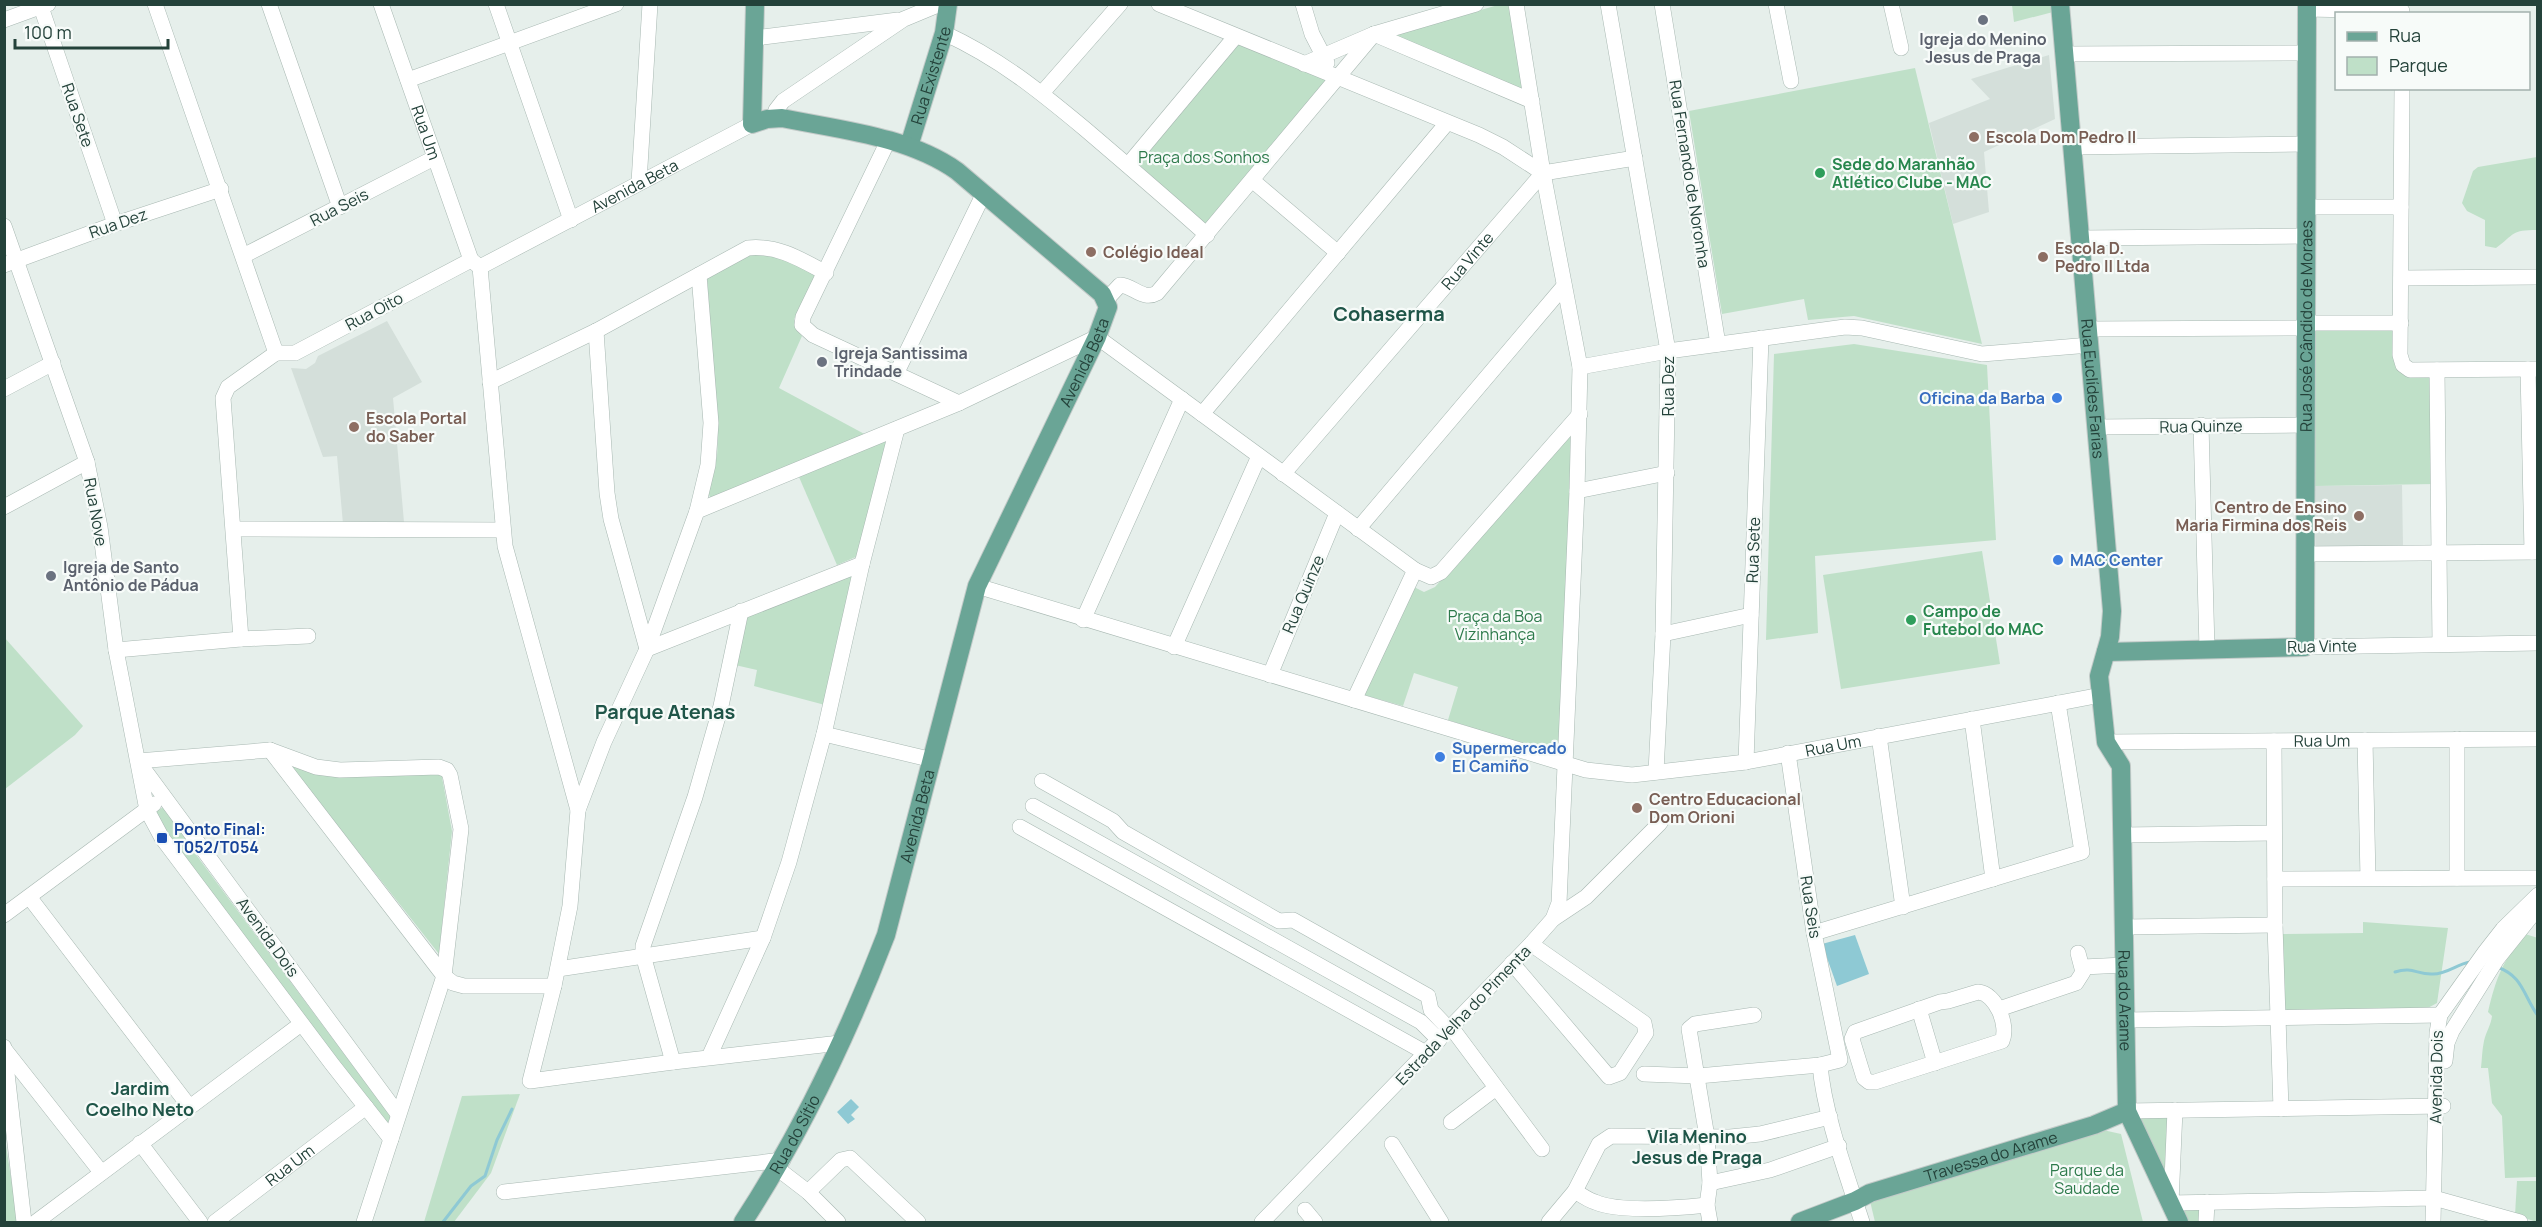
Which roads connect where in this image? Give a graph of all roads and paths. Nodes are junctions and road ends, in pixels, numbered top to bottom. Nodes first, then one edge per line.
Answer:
1 (155, 4) edge
2 (269, 4) edge
3 (381, 4) edge
4 (496, 4) edge
5 (650, 4) edge
6 (755, 4) edge
7 (940, 4) edge
8 (948, 4) edge
9 (1120, 4) edge
10 (1159, 4) edge
11 (1303, 4) edge
12 (1476, 4) edge
13 (1516, 4) edge
14 (1608, 4) edge
15 (1662, 4) edge
16 (1776, 4) edge
17 (1891, 4) edge
18 (2060, 4) edge
19 (612, 5) edge
20 (44, 6) edge
21 (2307, 7) edge
22 (2402, 10) edge
23 (904, 19) junction
24 (4, 20) edge
25 (944, 33) junction
26 (1374, 34) junction
27 (1235, 37) junction
28 (755, 38) junction
29 (509, 42) junction
30 (1901, 48) dead end
31 (2307, 53) junction
32 (2065, 54) junction
33 (1322, 56) junction
34 (1304, 64) junction
35 (1337, 78) junction
36 (408, 80) junction
37 (1791, 81) dead end
38 (2402, 90) edge
39 (1042, 93) junction
40 (1532, 101) junction
41 (774, 118) junction
42 (1447, 123) junction
43 (752, 124) junction
44 (888, 141) junction
45 (2306, 144) junction
46 (909, 146) junction
47 (2073, 147) junction
48 (435, 158) junction
49 (1635, 158) junction
50 (1128, 165) junction
51 (1543, 173) junction
52 (1252, 180) junction
53 (639, 183) junction
54 (221, 189) junction
55 (984, 193) junction
56 (340, 207) junction
57 (2306, 207) junction
58 (2401, 207) junction
59 (571, 219) junction
60 (116, 224) junction
61 (4, 226) edge
62 (1207, 235) junction
63 (2306, 236) junction
64 (2081, 238) junction
65 (1338, 253) junction
66 (243, 256) junction
67 (8, 260) edge
68 (475, 263) junction
69 (826, 273) junction
70 (699, 275) junction
71 (2538, 277) edge
72 (2401, 278) junction
73 (1564, 286) junction
74 (1106, 300) junction
75 (2401, 323) junction
76 (2306, 326) junction
77 (596, 331) junction
78 (1096, 337) junction
79 (2089, 337) junction
80 (1761, 338) junction
81 (1718, 344) junction
82 (1668, 351) junction
83 (276, 353) junction
84 (53, 363) junction
85 (1580, 367) junction
86 (2533, 369) edge
87 (2437, 370) junction
88 (897, 372) junction
89 (490, 382) junction
90 (4, 389) edge
91 (1182, 399) junction
92 (959, 403) junction
93 (1202, 414) junction
94 (1580, 414) junction
95 (2201, 425) junction
96 (2306, 425) junction
97 (2096, 427) junction
98 (897, 429) junction
99 (1259, 456) junction
100 (87, 462) junction
101 (1667, 473) junction
102 (1283, 474) junction
103 (1577, 491) junction
104 (4, 507) edge
105 (697, 511) junction
106 (1337, 513) junction
107 (234, 529) junction
108 (1358, 529) junction
109 (503, 531) junction
110 (2535, 552) edge
111 (2440, 553) junction
112 (2305, 554) junction
113 (862, 564) junction
114 (1415, 570) junction
115 (977, 586) junction
116 (741, 611) junction
117 (1751, 615) junction
118 (1083, 620) junction
119 (1663, 634) junction
120 (308, 636) dead end
121 (241, 639) junction
122 (2538, 643) edge
123 (2440, 644) junction
124 (1174, 647) junction
125 (2305, 647) junction
126 (647, 649) junction
127 (2207, 649) junction
128 (116, 650) junction
129 (2106, 652) junction
130 (1270, 675) junction
131 (2100, 695) junction
132 (1354, 700) junction
133 (2058, 703) junction
134 (1972, 719) junction
135 (824, 734) junction
136 (1879, 736) junction
137 (2457, 739) junction
138 (2538, 739) edge
139 (2365, 740) junction
140 (2274, 741) junction
141 (2113, 742) junction
142 (270, 750) junction
143 (1788, 753) junction
144 (933, 760) junction
145 (138, 761) junction
146 (1746, 762) junction
147 (1566, 764) junction
148 (2121, 766) joint
149 (1656, 772) junction
150 (1042, 781) dead end
151 (164, 796) junction
152 (1033, 806) dead end
153 (147, 810) junction
154 (578, 810) junction
155 (1660, 823) dead end
156 (1020, 827) dead end
157 (2274, 833) junction
158 (2122, 835) junction
159 (2368, 878) junction
160 (2457, 878) junction
161 (2538, 878) edge
162 (1993, 879) junction
163 (2275, 879) junction
164 (2538, 895) edge
165 (30, 898) junction
166 (1903, 907) junction
167 (2538, 908) edge
168 (4, 915) edge
169 (1553, 918) junction
170 (2275, 925) junction
171 (2123, 927) junction
172 (1814, 933) junction
173 (763, 938) junction
174 (1531, 944) junction
175 (643, 955) junction
176 (2491, 956) junction
177 (1512, 963) junction
178 (2124, 965) junction
179 (558, 969) junction
180 (2480, 972) junction
181 (444, 976) junction
182 (554, 986) junction
183 (1919, 1009) junction
184 (1999, 1009) junction
185 (1754, 1015) dead end
186 (2440, 1015) junction
187 (2279, 1017) junction
188 (2125, 1020) junction
189 (301, 1024) junction
190 (1446, 1032) junction
191 (840, 1043) junction
192 (5, 1048) edge
193 (1426, 1053) junction
194 (709, 1057) junction
195 (673, 1062) junction
196 (1935, 1063) junction
197 (1820, 1065) junction
198 (1644, 1074) dead end
199 (1698, 1076) junction
200 (1496, 1088) junction
201 (189, 1106) junction
202 (2439, 1106) junction
203 (366, 1107) junction
204 (2281, 1109) junction
205 (2175, 1110) junction
206 (2127, 1111) junction
207 (398, 1114) junction
208 (1830, 1117) junction
209 (1452, 1122) dead end
210 (1707, 1137) junction
211 (391, 1139) junction
212 (140, 1143) junction
213 (1392, 1144) dead end
214 (1839, 1146) junction
215 (1542, 1149) dead end
216 (780, 1165) junction
217 (101, 1172) junction
218 (1710, 1183) junction
219 (1575, 1191) junction
220 (504, 1192) dead end
221 (808, 1192) junction
222 (2437, 1199) junction
223 (1855, 1201) junction
224 (2207, 1202) junction
225 (2171, 1203) junction
226 (1707, 1205) junction
227 (24, 1222) edge
228 (36, 1222) edge
229 (200, 1222) edge
230 (215, 1222) edge
231 (364, 1222) edge
232 (743, 1222) edge
233 (838, 1222) edge
234 (918, 1222) edge
235 (1262, 1222) edge
236 (1441, 1222) edge
237 (1549, 1222) edge
238 (1710, 1222) edge
239 (1800, 1222) edge
240 (1862, 1222) edge
241 (2179, 1222) edge
242 (2206, 1222) edge
243 (2433, 1222) edge
244 (2440, 1222) edge
245 (2520, 1222) edge

1 - 54 street
2 - 56 street
3 - 36 street, Rua Um
4 - 29 street
5 - 53 street
6 - 28 main road
7 - 23 street
8 - 25 main road, Rua Existente
9 - 39 street
10 - 27 street
11 - 33 street
12 - 26 street
13 - 40 street, Estrada Velha do Pimenta
14 - 49 street, Rua Dez
15 - 81 street, Rua Fernando de Noronha
16 - 37 street
17 - 30 street
18 - 32 main road, Rua Euclídes Farias
19 - 29 street
20 - 24 street
20 - 60 street, Rua Sete
21 - 22 street
21 - 31 main road, Rua José Cândido de Moraes
23 - 28 street
23 - 41 street
25 - 39 street
25 - 46 main road, Rua Existente
26 - 33 street
26 - 35 street
26 - 40 street
27 - 34 street
27 - 50 street
28 - 43 main road
29 - 36 street
29 - 59 street
31 - 32 street
31 - 45 main road, Rua José Cândido de Moraes
32 - 47 main road, Rua Euclídes Farias
33 - 34 street
33 - 35 street
34 - 35 street
35 - 42 street
35 - 52 street
36 - 48 street, Rua Um
38 - 58 street
39 - 50 street
40 - 51 street, Estrada Velha do Pimenta
41 - 43 main road, Avenida Beta
41 - 44 main road, Avenida Beta
42 - 51 street
42 - 65 street
43 - 53 street, Avenida Beta
44 - 46 main road, Avenida Beta
44 - 69 street
45 - 47 street
45 - 57 main road, Rua José Cândido de Moraes
46 - 55 main road, Avenida Beta
47 - 64 main road, Rua Euclídes Farias
48 - 56 street, Rua Seis
48 - 68 street, Rua Um
49 - 51 street
49 - 82 street, Rua Dez
50 - 62 street
51 - 73 street, Estrada Velha do Pimenta
51 - 102 street, Rua Vinte
52 - 62 street
52 - 65 street
53 - 59 street, Avenida Beta
54 - 60 street, Rua Dez
54 - 66 street
55 - 74 main road, Avenida Beta
55 - 88 street
56 - 66 street, Rua Seis
57 - 58 street
57 - 63 main road, Rua José Cândido de Moraes
58 - 72 street
59 - 68 street, Avenida Beta
60 - 67 street, Rua Dez
61 - 67 street, Rua Nove
62 - 74 street
63 - 64 street
63 - 76 main road, Rua José Cândido de Moraes
64 - 79 main road, Rua Euclídes Farias
65 - 93 street
66 - 83 street
67 - 84 street, Rua Nove
68 - 83 street, Rua Oito
68 - 89 street, Rua Um
69 - 70 street
69 - 88 street
70 - 77 street
70 - 105 street
71 - 72 street
72 - 75 street
73 - 85 street, Estrada Velha do Pimenta
73 - 108 street
74 - 78 main road, Avenida Beta
75 - 76 street
75 - 87 street
76 - 79 street
76 - 96 main road, Rua José Cândido de Moraes
77 - 89 street
77 - 126 street
78 - 91 street
78 - 92 street
78 - 115 main road, Avenida Beta
79 - 80 street
79 - 97 main road, Rua Euclídes Farias
80 - 81 street
80 - 117 street, Rua Sete
81 - 82 street
82 - 85 street
82 - 101 street, Rua Dez
83 - 107 street
84 - 90 street
84 - 100 street, Rua Nove
85 - 94 street, Estrada Velha do Pimenta
86 - 87 street
86 - 110 street
87 - 111 street
88 - 92 street
89 - 109 street, Rua Um
91 - 93 street
91 - 118 street
92 - 98 street
93 - 99 street
94 - 103 street, Estrada Velha do Pimenta
94 - 114 street
95 - 96 street, Rua Quinze
95 - 97 street, Rua Quinze
95 - 127 street
96 - 112 main road, Rua José Cândido de Moraes
97 - 129 main road, Rua Euclídes Farias
98 - 105 street
98 - 113 street
99 - 102 street
99 - 124 street
100 - 104 street
100 - 128 street, Rua Nove
101 - 103 street
101 - 119 street, Rua Dez
102 - 106 street
103 - 147 street, Estrada Velha do Pimenta
105 - 126 street
106 - 108 street
106 - 130 street, Rua Quinze
107 - 109 street
107 - 121 street
108 - 114 street
109 - 154 street, Rua Um
110 - 111 street
111 - 112 street
111 - 123 street
112 - 125 main road, Rua José Cândido de Moraes
113 - 116 street
113 - 135 street
114 - 132 street
115 - 118 street, Rua Um
115 - 144 main road, Avenida Beta
116 - 126 street
116 - 175 street
117 - 119 street
117 - 146 street, Rua Sete
118 - 124 street, Rua Um
119 - 149 street, Rua Dez
120 - 121 street
121 - 128 street
122 - 123 street, Rua Vinte
123 - 125 street, Rua Vinte
124 - 130 street, Rua Um
125 - 127 main road, Rua Vinte
126 - 154 street
127 - 129 main road, Rua Vinte
128 - 145 street, Rua Nove
129 - 131 main road, Rua Euclídes Farias
130 - 132 street, Rua Um
131 - 133 street, Rua Um
131 - 141 main road, Rua Euclídes Farias
132 - 147 street, Rua Um
133 - 134 street, Rua Um
133 - 162 street
134 - 136 street, Rua Um
134 - 162 street
135 - 144 street
135 - 173 street
136 - 143 street, Rua Um
136 - 166 street
137 - 138 street, Rua Um
137 - 139 street, Rua Um
137 - 160 street
139 - 140 street, Rua Um
139 - 159 street
140 - 141 street, Rua Um
140 - 157 street
141 - 148 main road, Rua Euclídes Farias
142 - 145 street
142 - 181 street
142 - 181 street
143 - 146 street, Rua Um
143 - 172 street, Rua Seis
144 - 191 main road, Avenida Beta
145 - 151 street, Avenida Dois
145 - 153 street, Rua Nove
146 - 149 street, Rua Um
147 - 149 street, Rua Um
147 - 169 street, Estrada Velha do Pimenta
148 - 158 main road, Rua do Arame
150 - 190 street
151 - 153 street
151 - 207 street, Avenida Dois
152 - 190 street
153 - 165 street
153 - 189 street, Avenida Dois
154 - 179 street
155 - 169 street
156 - 193 street
157 - 158 street
157 - 163 street
158 - 171 main road, Rua do Arame
159 - 160 street
159 - 163 street
160 - 161 street
162 - 166 street
163 - 170 street
164 - 176 street, Avenida Dois
165 - 168 street
165 - 201 street
166 - 172 street
167 - 176 street, Avenida Dois
169 - 174 street, Estrada Velha do Pimenta
170 - 171 street
170 - 187 street
171 - 178 main road, Rua do Arame
172 - 197 street, Rua Seis
173 - 175 street
173 - 194 street
174 - 177 street, Estrada Velha do Pimenta
174 - 177 street
175 - 179 street
175 - 195 street
176 - 180 street, Avenida Dois
177 - 190 street, Estrada Velha do Pimenta
178 - 184 street
178 - 188 main road, Rua do Arame
179 - 182 street
180 - 186 street, Avenida Dois
180 - 202 street, Avenida Dois
181 - 182 street
181 - 207 street
182 - 195 street
183 - 184 street
183 - 196 street
183 - 196 street
184 - 196 street
185 - 199 street
186 - 187 street
186 - 202 street, Avenida Dois
187 - 188 street
187 - 204 street
188 - 206 main road, Rua do Arame
189 - 201 street
189 - 203 street, Avenida Dois
190 - 193 street, Estrada Velha do Pimenta
190 - 200 street
191 - 194 street
191 - 216 main road, Rua do Sítio
192 - 217 street
192 - 227 street
193 - 235 street, Estrada Velha do Pimenta
194 - 195 street
197 - 199 street
197 - 208 street
198 - 199 street
199 - 210 street
200 - 209 street
200 - 215 street
201 - 212 street
202 - 204 street
202 - 222 street, Avenida Dois
203 - 211 street, Avenida Dois
203 - 230 street, Rua Um
204 - 205 street
205 - 206 street
205 - 225 street
206 - 223 main road, Travessa do Arame
206 - 225 main road, Rua do Arame
207 - 211 street
208 - 210 street
208 - 214 street
210 - 218 street
210 - 219 street
211 - 231 street
212 - 217 street
212 - 229 street
213 - 236 street
214 - 218 street
214 - 223 street
216 - 220 street
216 - 221 street
216 - 232 main road, Rua do Sítio
217 - 228 street
218 - 226 street
219 - 226 street
219 - 237 street
221 - 233 street
221 - 234 street
222 - 224 street
222 - 243 street, Avenida Dois
222 - 244 street, Avenida Dois
222 - 245 street
223 - 239 main road
223 - 240 street
224 - 225 street
224 - 242 street
225 - 241 main road, Rua do Arame
226 - 238 street

